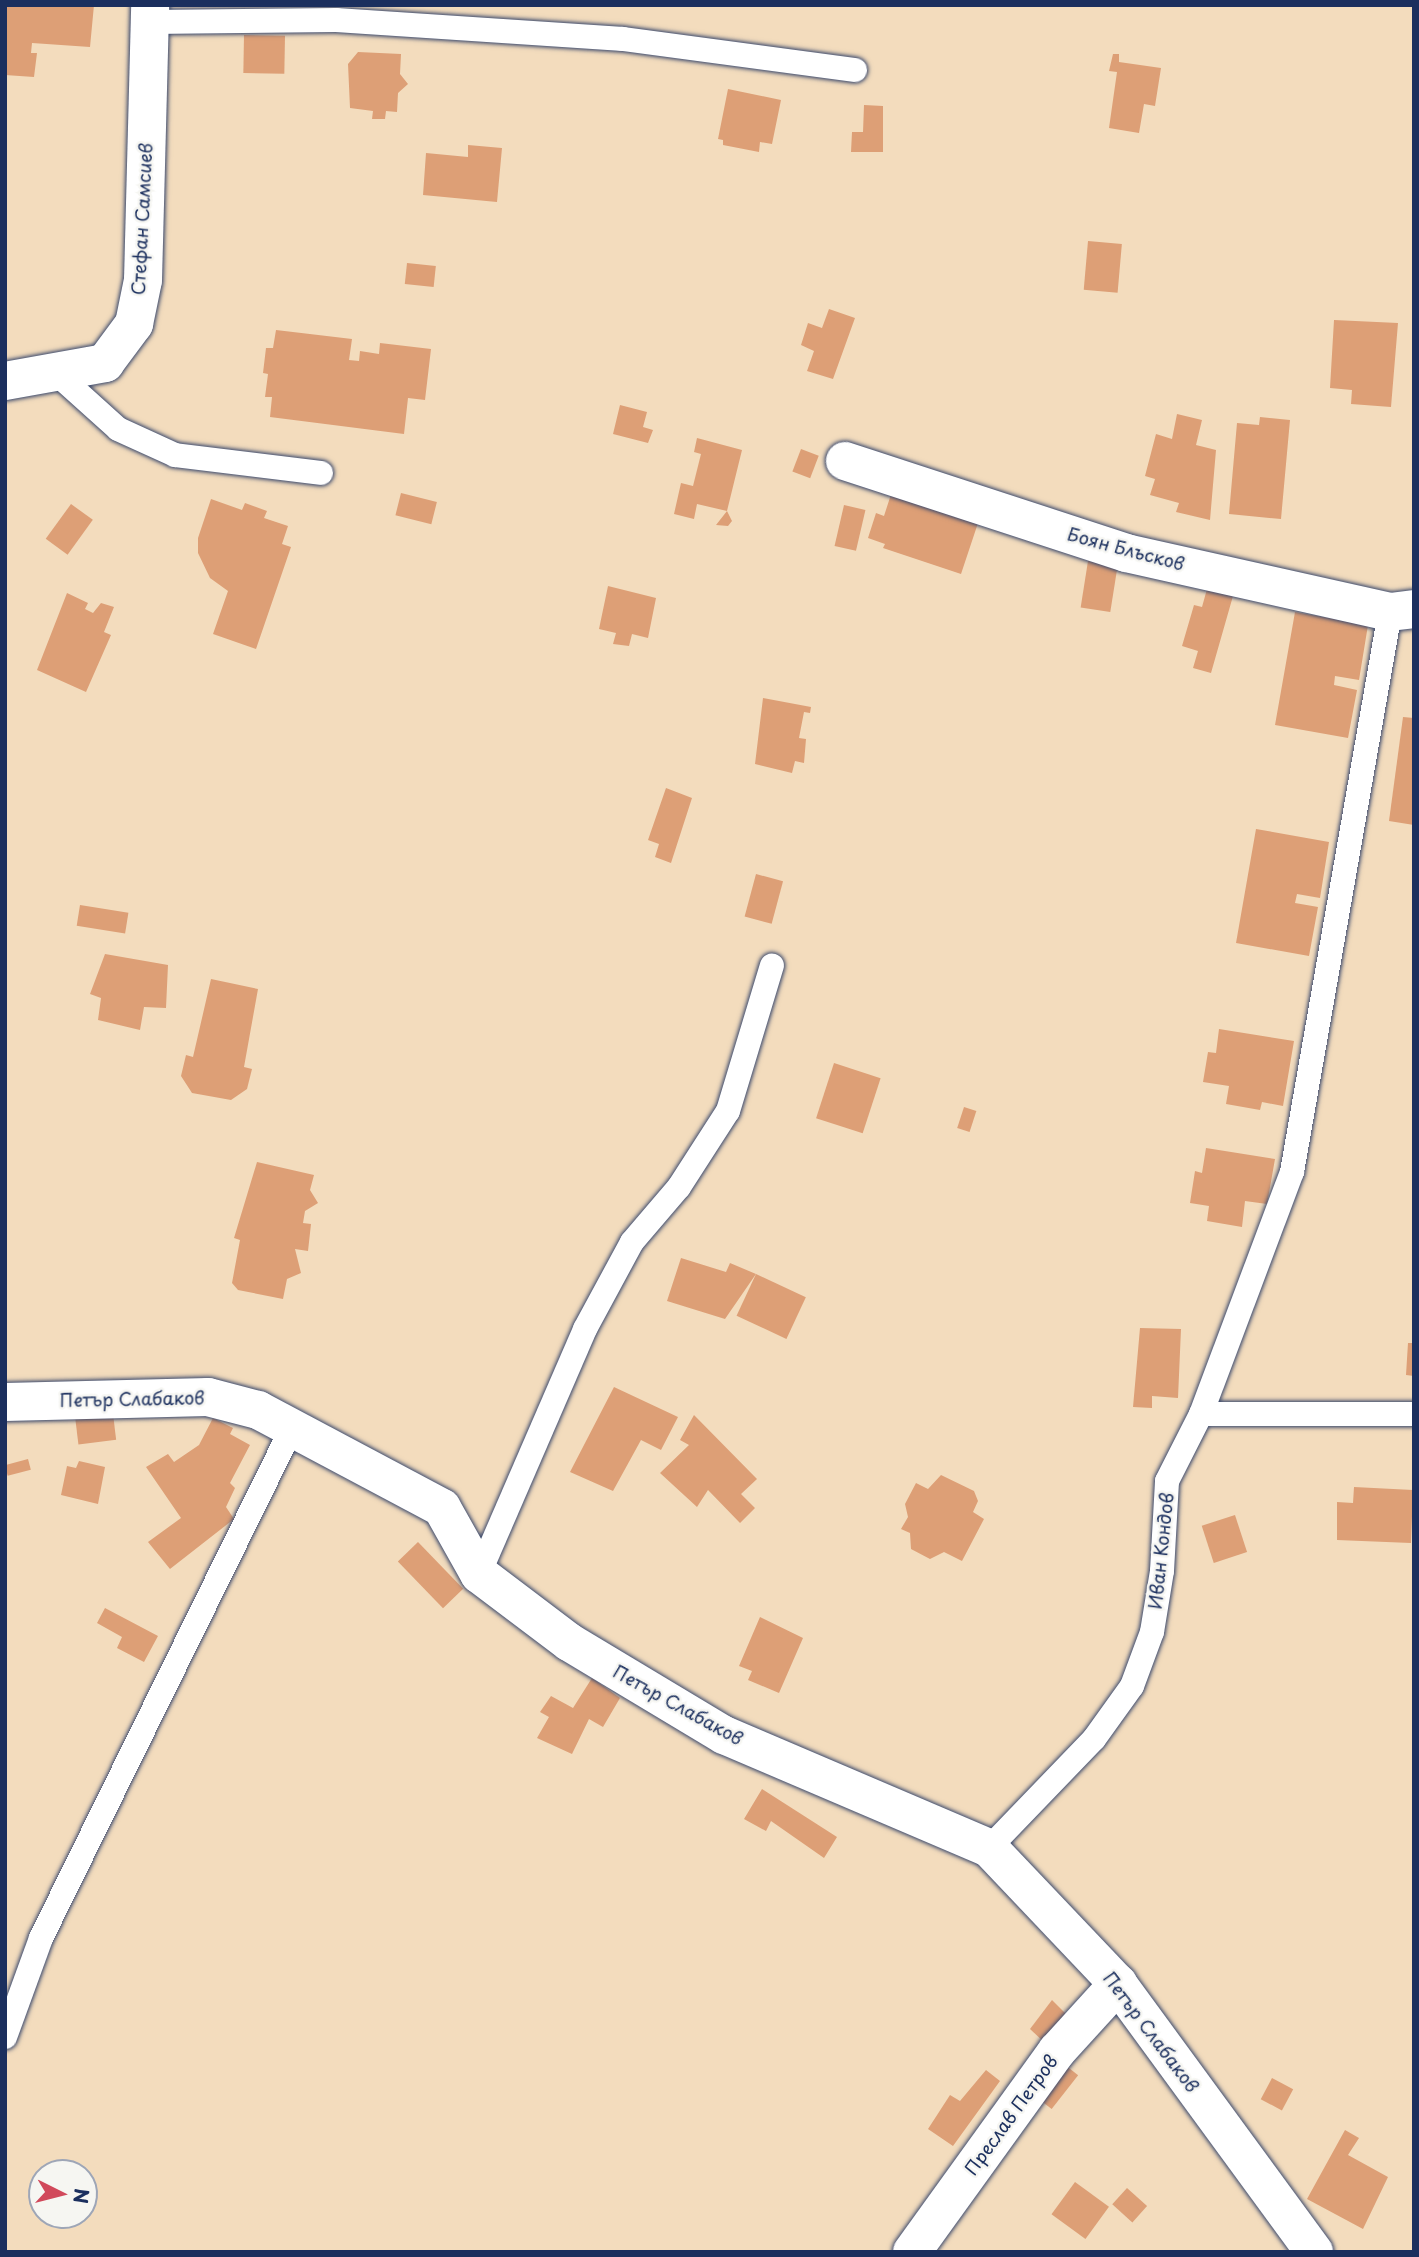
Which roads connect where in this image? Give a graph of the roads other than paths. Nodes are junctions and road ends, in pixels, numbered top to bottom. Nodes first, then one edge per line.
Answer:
1 (150, 14) edge
2 (855, 70) dead end
3 (57, 374) junction
4 (5, 381) edge
5 (845, 461) dead end
6 (321, 472) dead end
7 (1402, 610) edge
8 (772, 965) dead end
9 (5, 1402) edge
10 (1201, 1414) junction
11 (1414, 1414) edge
12 (292, 1428) junction
13 (479, 1574) junction
14 (989, 1848) junction
15 (1118, 1984) junction
16 (5, 2037) edge
17 (912, 2252) edge
18 (1314, 2252) edge

1 - 2 lane
1 - 3 street, Стефан Самсиев
3 - 4 street, Стефан Самсиев
3 - 6 lane
5 - 7 street, Боян Блъсков
7 - 10 lane, Иван Кондов
8 - 13 lane
9 - 12 street, Петър Слабаков
10 - 11 lane
10 - 14 lane, Иван Кондов
12 - 13 street, Петър Слабаков
12 - 16 lane
13 - 14 street, Петър Слабаков
14 - 15 street, Петър Слабаков
15 - 17 street, Преслав Петров
15 - 18 street, Петър Слабаков

